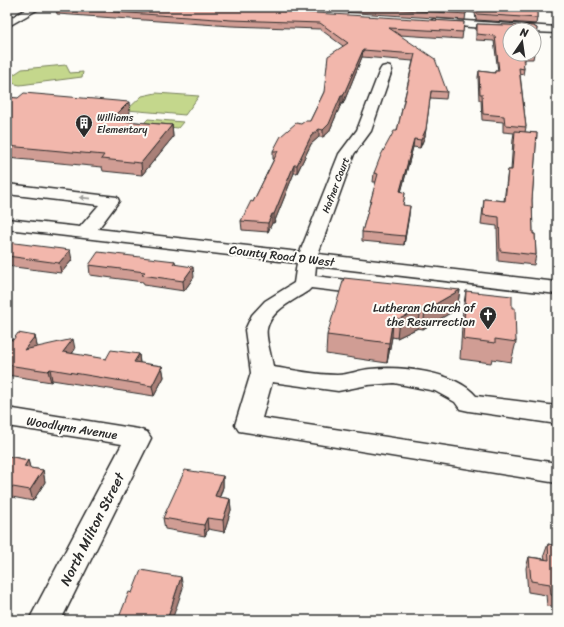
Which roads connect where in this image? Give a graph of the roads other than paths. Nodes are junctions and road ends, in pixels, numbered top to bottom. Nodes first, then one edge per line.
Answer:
1 (37, 7) edge
2 (423, 21) edge
3 (7, 24) edge
4 (557, 30) edge
5 (386, 70) dead end
6 (7, 175) edge
7 (7, 189) edge
8 (111, 201) junction
9 (7, 224) edge
10 (85, 233) junction
11 (306, 270) junction
12 (557, 288) edge
13 (263, 373) junction
14 (557, 415) edge
15 (7, 417) edge
16 (138, 438) joint
17 (557, 473) edge
18 (45, 620) edge

1 - 3 street
2 - 4 street
5 - 11 street, Hafner Court
6 - 8 street
8 -> 7 street
8 - 10 street
9 - 10 street, County Road D West
10 - 11 street, County Road D West
11 - 12 street, County Road D West
11 - 13 street
13 - 14 street
13 - 17 street
15 - 16 street, Woodlynn Avenue
16 - 18 street, North Milton Street

